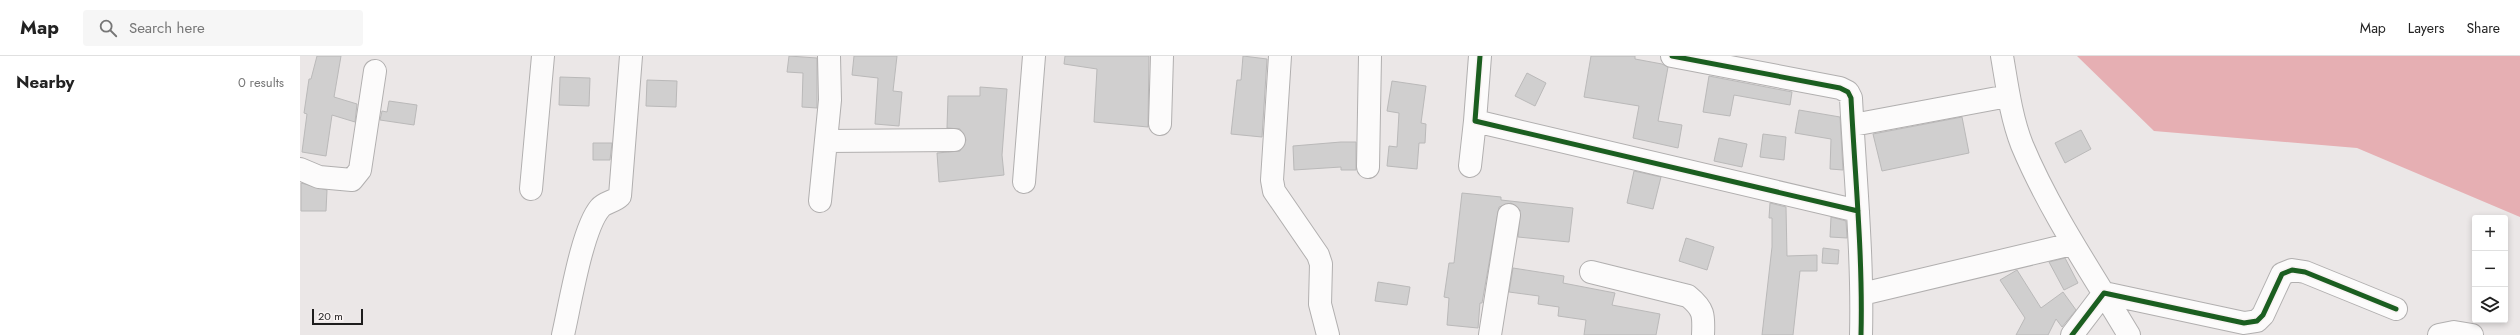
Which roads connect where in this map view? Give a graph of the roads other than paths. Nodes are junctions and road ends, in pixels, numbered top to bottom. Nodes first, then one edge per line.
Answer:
1 (543, 56) edge
2 (630, 56) edge
3 (829, 56) edge
4 (1034, 56) edge
5 (1162, 56) edge
6 (1280, 56) edge
7 (1370, 56) edge
8 (1480, 56) edge
9 (2002, 56) edge
10 (1684, 57) edge
11 (375, 71) dead end
12 (2008, 96) junction
13 (1475, 121) junction
14 (1160, 124) dead end
15 (1853, 126) junction
16 (954, 140) dead end
17 (827, 142) junction
18 (1470, 166) dead end
19 (1368, 167) dead end
20 (300, 169) edge
21 (1024, 182) dead end
22 (531, 189) dead end
23 (820, 201) dead end
24 (1858, 211) junction
25 (1509, 215) dead end
26 (2072, 244) junction
27 (1591, 272) dead end
28 (2104, 293) junction
29 (1862, 294) junction
30 (2396, 309) dead end
31 (564, 335) edge
32 (1328, 335) edge
33 (1490, 335) edge
34 (1703, 335) edge
35 (1861, 335) edge
36 (2072, 335) edge
37 (2129, 335) edge
38 (2439, 335) edge
39 (2472, 335) edge

1 - 22 street
2 - 31 street
3 - 17 street
4 - 21 street
5 - 14 street
6 - 32 street
7 - 19 street
8 - 13 street
9 - 12 street
10 - 15 street
11 - 20 street
12 - 15 street
12 - 26 street
13 - 18 street
13 - 24 street
15 - 24 street
16 - 17 street
17 - 23 street
24 - 29 street
25 - 33 street
26 - 28 street
26 - 29 street
27 - 34 street
28 - 30 street
28 - 36 street
28 - 37 street
29 - 35 street
38 - 39 street

